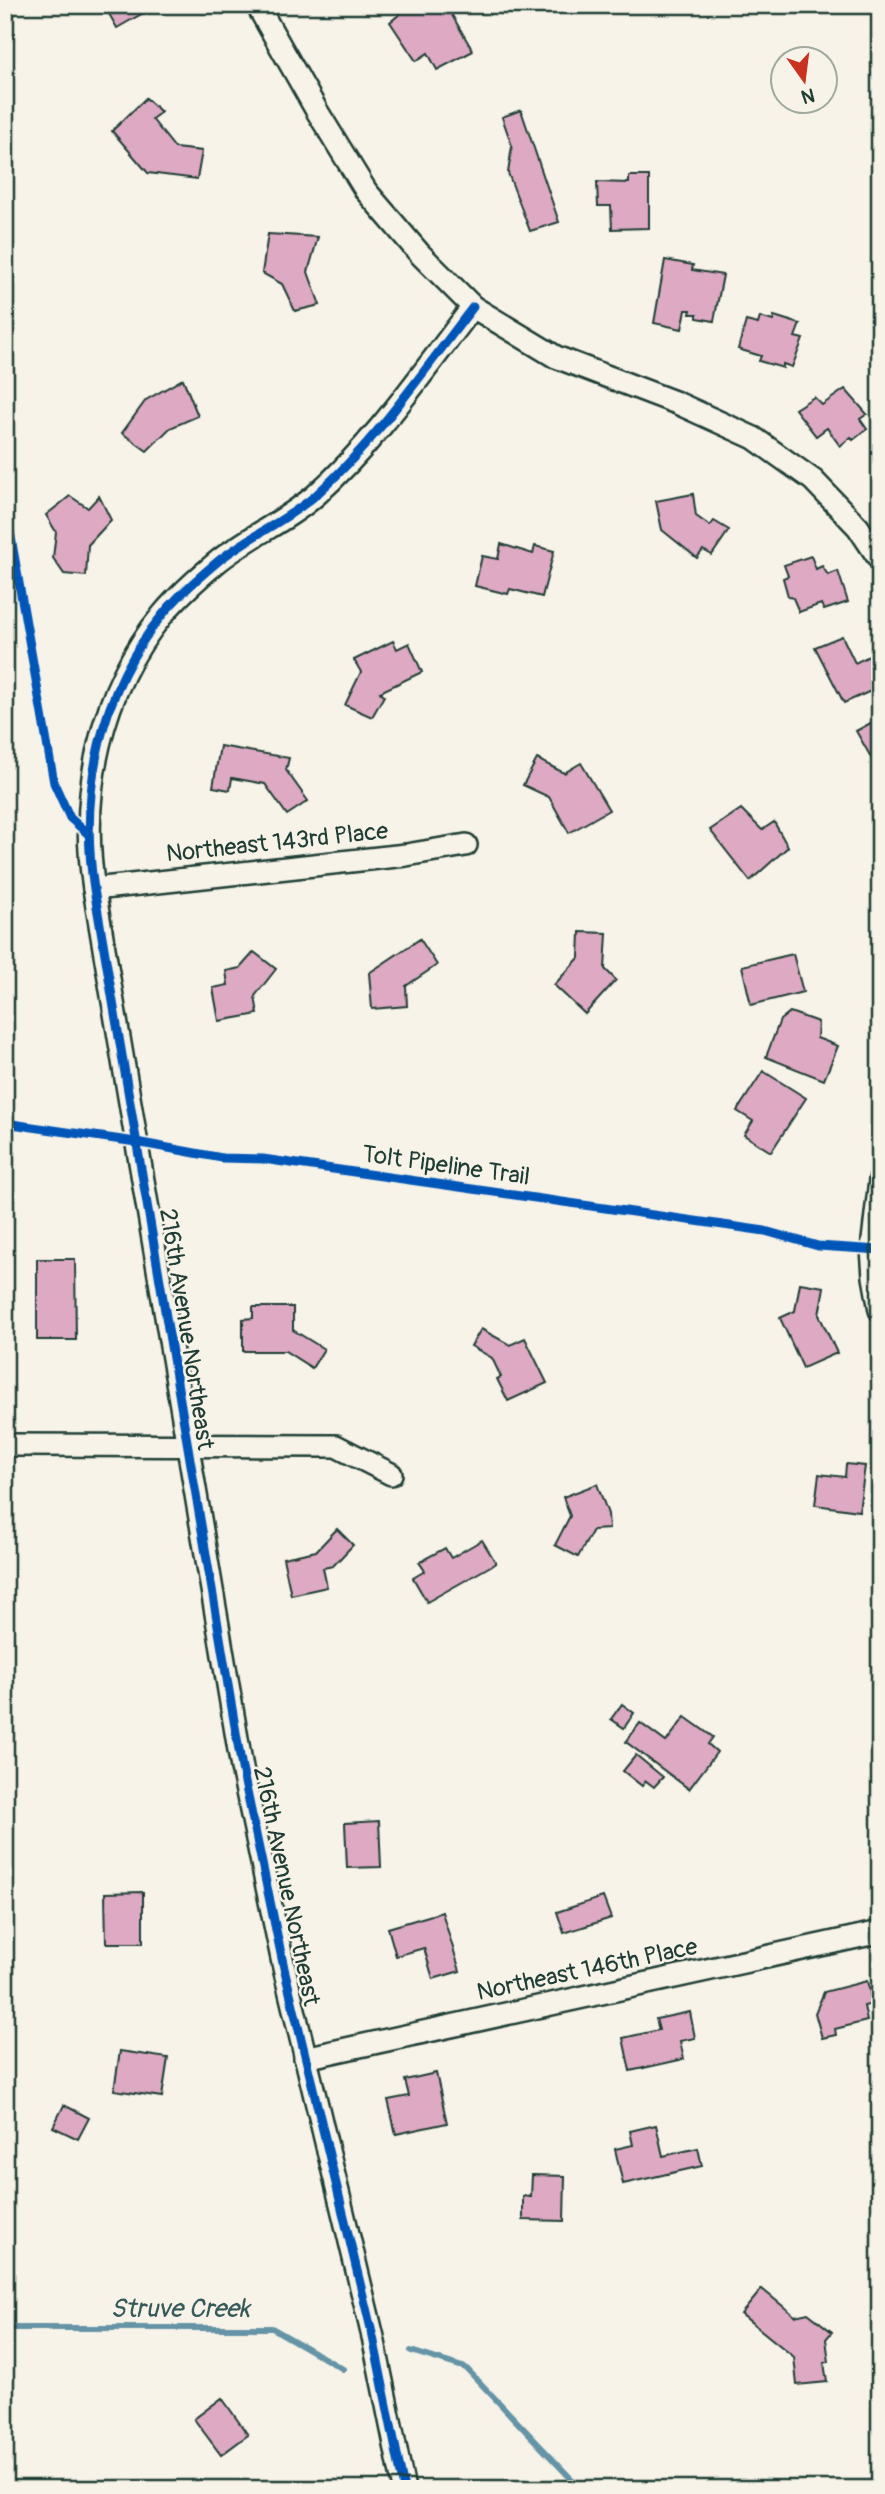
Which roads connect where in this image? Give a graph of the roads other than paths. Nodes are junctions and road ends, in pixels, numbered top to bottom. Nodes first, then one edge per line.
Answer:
1 (257, 5) edge
2 (473, 307) junction
3 (880, 560) edge
4 (466, 845) dead end
5 (94, 889) junction
6 (880, 1180) edge
7 (880, 1310) edge
8 (5, 1445) edge
9 (186, 1445) junction
10 (391, 1474) dead end
11 (880, 1932) edge
12 (305, 2058) junction
13 (404, 2489) edge

1 - 2 street
2 - 3 street
2 - 5 street, 216th Avenue Northeast
4 - 5 street, Northeast 143rd Place
5 - 9 street, 216th Avenue Northeast
6 - 7 street
8 - 9 street
9 - 10 street
9 - 12 street, 216th Avenue Northeast
11 - 12 street, Northeast 146th Place
12 - 13 street, 216th Avenue Northeast

